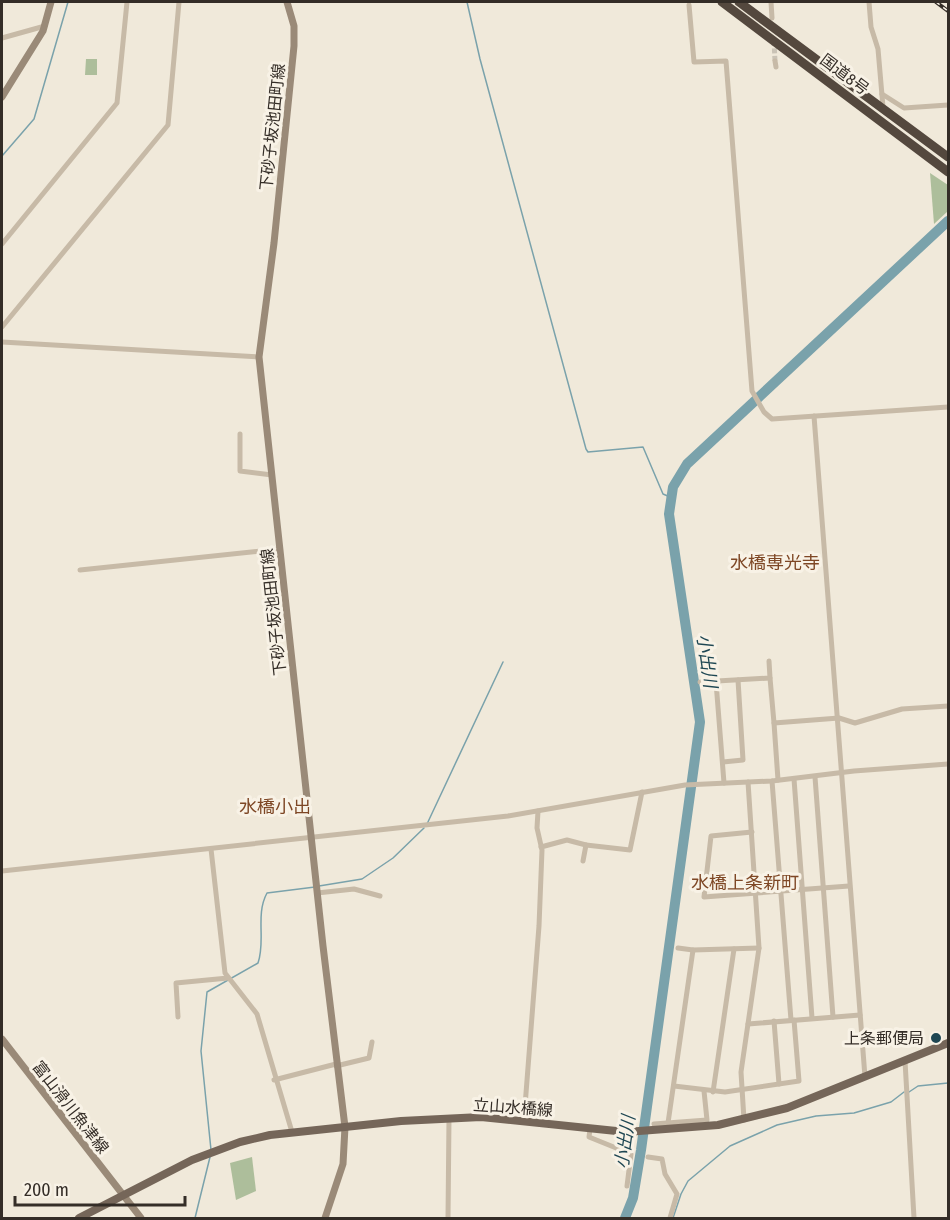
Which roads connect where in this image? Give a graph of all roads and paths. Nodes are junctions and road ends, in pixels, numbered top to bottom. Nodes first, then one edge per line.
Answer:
1 (51, 2) edge
2 (127, 2) edge
3 (179, 2) edge
4 (287, 2) edge
5 (722, 2) edge
6 (740, 2) edge
7 (771, 2) edge
8 (869, 2) edge
9 (689, 5) dead end
10 (772, 18) dead end
11 (45, 26) junction
12 (2, 38) edge
13 (882, 94) junction
14 (2, 97) edge
15 (948, 105) edge
16 (883, 109) junction
17 (948, 157) edge
18 (948, 172) edge
19 (2, 244) edge
20 (2, 327) edge
21 (2, 342) edge
22 (259, 357) junction
23 (948, 407) edge
24 (814, 416) junction
25 (240, 434) dead end
26 (272, 475) junction
27 (280, 549) junction
28 (80, 570) dead end
29 (769, 661) dead end
30 (770, 678) junction
31 (738, 680) junction
32 (700, 682) dead end
33 (717, 682) junction
34 (948, 706) edge
35 (839, 718) junction
36 (774, 723) junction
37 (723, 762) junction
38 (948, 764) edge
39 (841, 773) junction
40 (815, 777) junction
41 (794, 779) junction
42 (775, 780) junction
43 (748, 782) junction
44 (724, 783) junction
45 (642, 792) junction
46 (538, 812) junction
47 (752, 832) junction
48 (312, 837) junction
49 (586, 845) junction
50 (541, 847) junction
51 (211, 849) junction
52 (583, 861) dead end
53 (2, 871) edge
54 (849, 886) junction
55 (823, 889) junction
56 (802, 891) junction
57 (317, 892) junction
58 (781, 892) junction
59 (756, 894) junction
60 (380, 896) dead end
61 (678, 948) dead end
62 (759, 948) junction
63 (734, 949) junction
64 (693, 950) junction
65 (228, 978) junction
66 (860, 1015) junction
67 (178, 1017) dead end
68 (833, 1017) junction
69 (812, 1018) junction
70 (793, 1020) junction
71 (774, 1021) junction
72 (748, 1024) junction
73 (2, 1039) edge
74 (372, 1042) dead end
75 (948, 1043) edge
76 (905, 1061) junction
77 (336, 1065) junction
78 (865, 1077) junction
79 (274, 1080) junction
80 (779, 1084) junction
81 (674, 1086) junction
82 (742, 1090) junction
83 (704, 1091) junction
84 (713, 1092) junction
85 (449, 1118) junction
86 (524, 1119) junction
87 (744, 1120) junction
88 (668, 1123) junction
89 (345, 1127) junction
90 (590, 1128) junction
91 (652, 1128) junction
92 (292, 1132) junction
93 (648, 1157) dead end
94 (627, 1186) dead end
95 (123, 1196) junction
96 (79, 1218) edge
97 (141, 1218) edge
98 (325, 1218) edge
99 (448, 1218) edge
100 (670, 1218) edge
101 (914, 1218) edge

1 - 11 main road
2 - 19 street
3 - 20 street
4 - 22 main road, 下砂子坂池田町線
5 - 18 highway, 国道8号
6 - 16 highway, 国道8号
7 - 10 street
8 - 13 street
9 - 24 street
11 - 12 street
11 - 14 main road
13 - 15 street
13 - 16 street
16 - 17 highway, 国道8号
21 - 22 street
22 - 26 main road, 下砂子坂池田町線
23 - 24 street
24 - 35 street
25 - 26 street
26 - 27 main road, 下砂子坂池田町線
27 - 28 street
27 - 48 main road, 下砂子坂池田町線
29 - 30 street
30 - 31 street
30 - 36 street
31 - 33 street
31 - 37 street
32 - 33 street
33 - 37 street
34 - 35 street
35 - 36 street
35 - 39 street
36 - 42 street
37 - 44 street
38 - 39 street
39 - 40 street
39 - 54 street
40 - 41 street
40 - 55 street
41 - 42 street
41 - 56 street
42 - 43 street
42 - 58 street
43 - 44 street
43 - 47 street
44 - 45 street
45 - 46 street
45 - 49 street
46 - 48 street
46 - 50 street
47 - 59 street
47 - 59 street
48 - 51 street
48 - 57 main road, 下砂子坂池田町線
49 - 50 street
49 - 52 street
50 - 86 street
51 - 53 street
51 - 65 street
54 - 55 street
54 - 66 street
55 - 56 street
55 - 68 street
56 - 58 street
56 - 69 street
57 - 60 street
57 - 77 main road, 下砂子坂池田町線
58 - 59 street
58 - 70 street
59 - 62 street
61 - 64 street
62 - 63 street
62 - 72 street
63 - 64 street
63 - 84 street
64 - 81 street
65 - 67 street
65 - 79 street
66 - 68 street
66 - 78 street
68 - 69 street
69 - 70 street
70 - 71 street
70 - 80 street
71 - 72 street
71 - 80 street
72 - 82 street
73 - 95 main road, 富山滑川魚津線
74 - 77 street
75 - 76 main road, 立山水橋線
76 - 78 main road, 立山水橋線
76 - 101 street
77 - 79 street
77 - 89 main road, 下砂子坂池田町線
78 - 87 main road, 立山水橋線
79 - 92 street
80 - 82 street
81 - 83 street
81 - 88 street
82 - 84 street
82 - 87 street
83 - 84 street
83 - 88 street
85 - 86 main road, 立山水橋線
85 - 89 main road, 立山水橋線
85 - 99 street
86 - 90 main road, 立山水橋線
87 - 91 main road, 立山水橋線
88 - 91 street
89 - 92 main road, 立山水橋線
89 - 98 main road, 下砂子坂池田町線
90 - 91 main road, 立山水橋線
90 - 94 street
92 - 95 main road, 立山水橋線
93 - 100 street
95 - 96 main road, 立山水橋線
95 - 97 main road, 富山滑川魚津線

